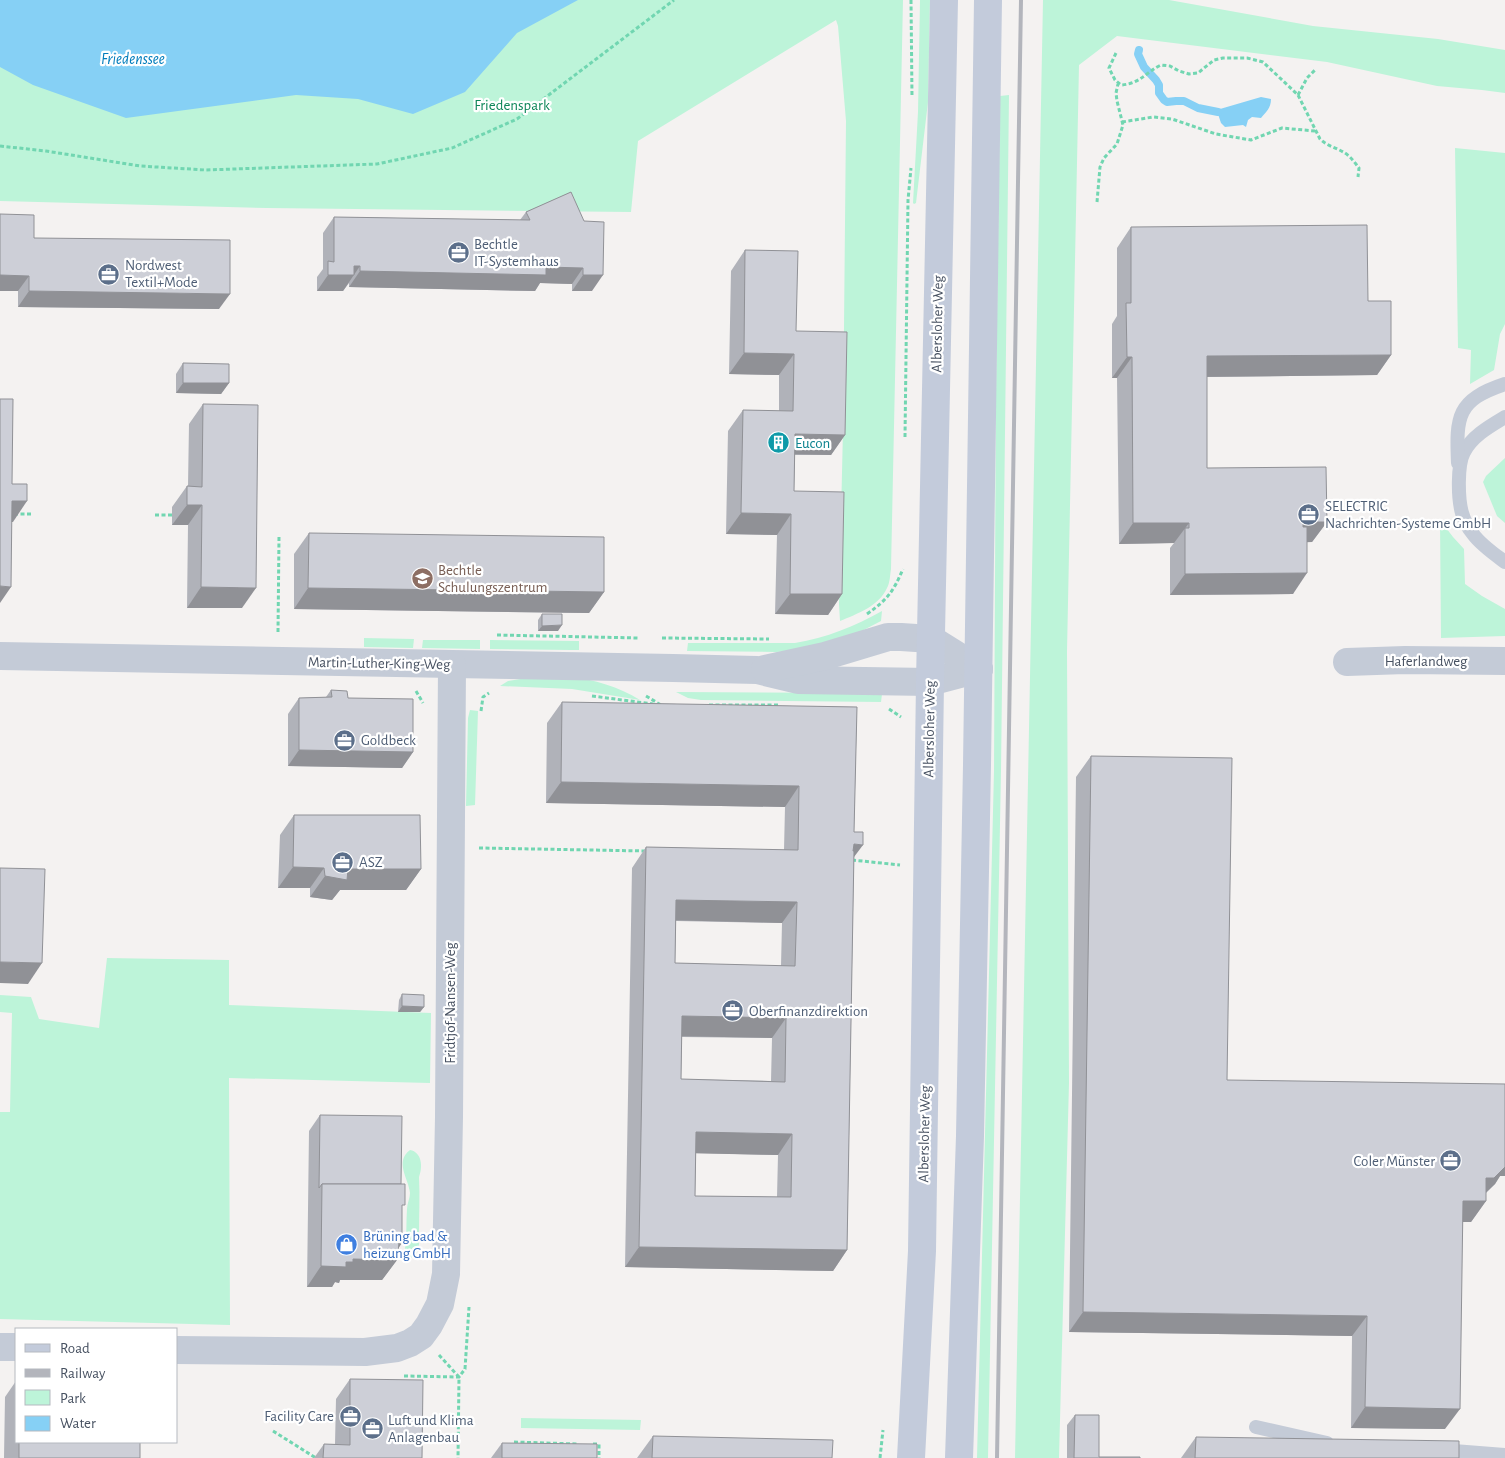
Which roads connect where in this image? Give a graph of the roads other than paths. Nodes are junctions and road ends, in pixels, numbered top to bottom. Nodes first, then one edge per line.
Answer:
1 (944, 0) edge
2 (988, 0) edge
3 (1505, 384) edge
4 (1505, 417) edge
5 (1458, 480) junction
6 (1505, 562) edge
7 (931, 639) junction
8 (0, 656) edge
9 (1505, 661) edge
10 (1348, 662) dead end
11 (452, 665) junction
12 (979, 669) junction
13 (758, 670) junction
14 (930, 682) junction
15 (0, 1347) edge
16 (15, 1347) edge
17 (178, 1350) edge
18 (1256, 1427) dead end
19 (1340, 1445) edge
20 (1432, 1449) edge
21 (1505, 1455) edge
22 (911, 1458) edge
23 (959, 1458) edge

1 - 7 main road, Albersloher Weg
2 - 12 main road
3 - 5 lane
4 - 5 lane
5 - 6 lane
7 - 12 street, Martin-Luther-King-Weg
7 - 13 street, Martin-Luther-King-Weg
7 - 14 main road, Albersloher Weg
8 - 11 street, Martin-Luther-King-Weg
9 - 10 street, Haferlandweg
11 - 13 street, Martin-Luther-King-Weg
11 - 17 street, Fridtjof-Nansen-Weg
12 - 14 street, Martin-Luther-King-Weg
12 - 23 main road
13 - 14 street, Martin-Luther-King-Weg
14 - 22 main road, Albersloher Weg
15 - 16 street
18 - 19 lane
20 - 21 lane

